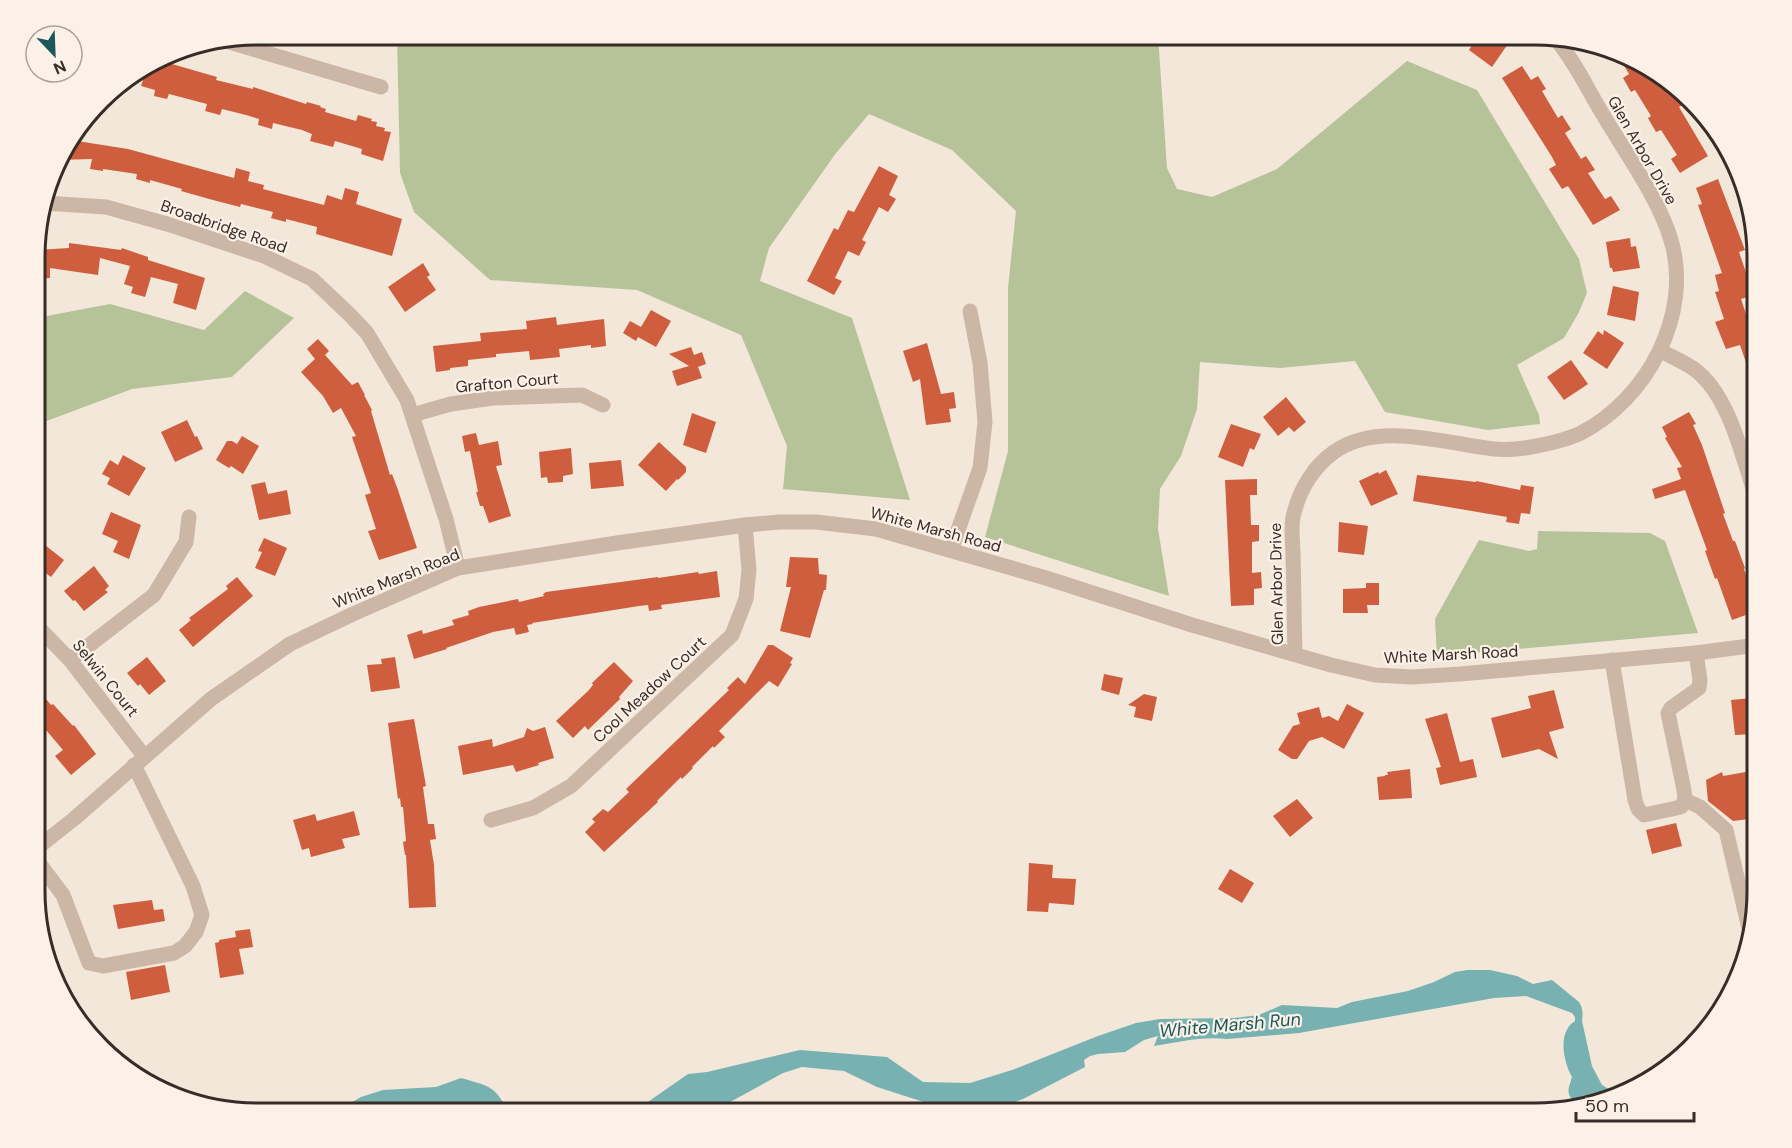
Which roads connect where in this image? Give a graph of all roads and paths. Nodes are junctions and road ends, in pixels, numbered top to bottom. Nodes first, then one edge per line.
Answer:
1 (243, 45) edge
2 (1560, 47) edge
3 (381, 87) dead end
4 (52, 203) edge
5 (970, 311) dead end
6 (1661, 351) junction
7 (603, 405) dead end
8 (412, 415) junction
9 (1747, 471) edge
10 (189, 518) dead end
11 (745, 525) junction
12 (951, 549) junction
13 (458, 568) junction
14 (45, 634) edge
15 (1747, 646) edge
16 (1295, 653) junction
17 (1696, 653) junction
18 (70, 660) junction
19 (1612, 660) junction
20 (139, 760) junction
21 (1685, 800) junction
22 (491, 820) dead end
23 (45, 842) edge
24 (45, 872) edge
25 (1746, 914) edge

1 - 3 street
2 - 6 street, Glen Arbor Drive
4 - 8 street, Broadbridge Road
5 - 12 street
6 - 9 street
6 - 16 street, Glen Arbor Drive
7 - 8 street, Grafton Court
8 - 13 street, Broadbridge Road
10 - 18 street
11 - 12 street, White Marsh Road
11 - 13 street, White Marsh Road
11 - 22 street, Cool Meadow Court
12 - 16 street, White Marsh Road
13 - 20 street, White Marsh Road
14 - 18 street, Selwin Court
15 - 17 street, White Marsh Road
16 - 19 street, White Marsh Road
17 - 19 street, White Marsh Road
17 - 21 street
18 - 20 street, Selwin Court
19 - 21 street
20 - 23 street, White Marsh Road
20 - 24 street, Selwin Court
21 - 25 street

